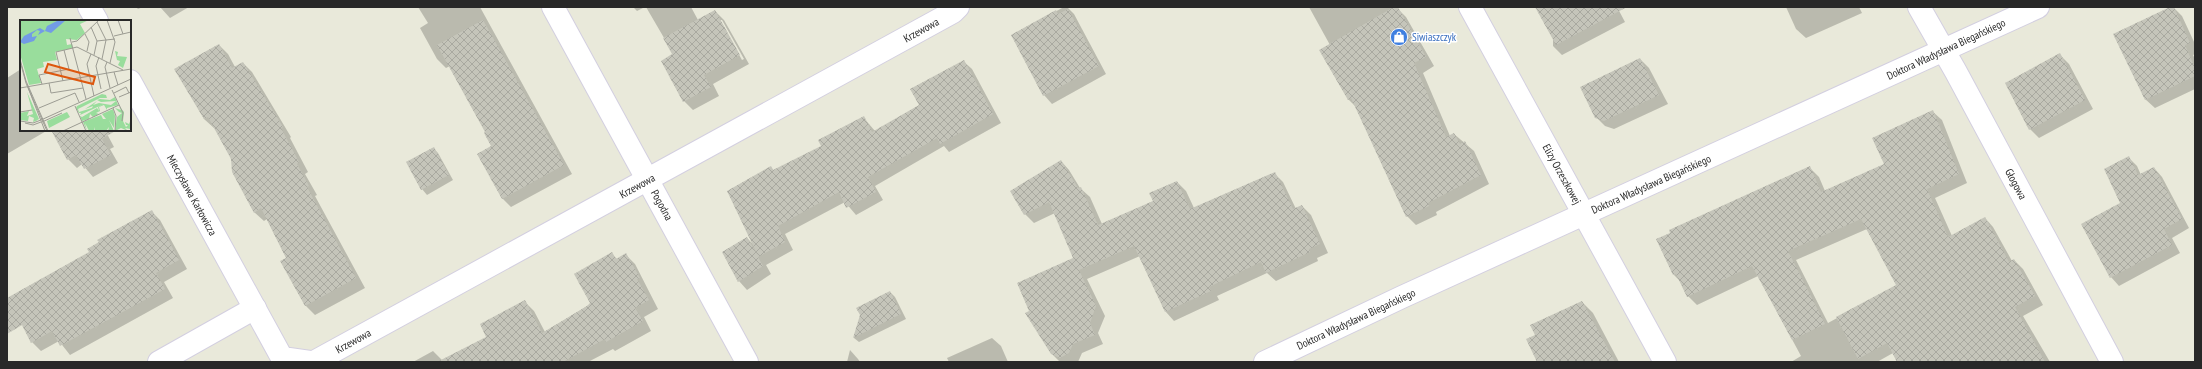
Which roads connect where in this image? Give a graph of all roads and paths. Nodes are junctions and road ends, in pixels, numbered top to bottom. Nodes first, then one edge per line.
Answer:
1 (89, 7) edge
2 (553, 7) edge
3 (958, 7) edge
4 (1470, 7) edge
5 (1919, 7) edge
6 (2038, 7) edge
7 (96, 20) edge
8 (1942, 51) junction
9 (131, 83) edge
10 (648, 180) junction
11 (1584, 214) junction
12 (255, 308) junction
13 (159, 362) edge
14 (310, 362) edge
15 (314, 362) edge
16 (747, 362) edge
17 (1265, 362) edge
18 (1665, 362) edge
19 (2112, 362) edge

1 - 7 street
2 - 10 street, Pogodna
3 - 10 street, Krzewowa
4 - 11 street, Elizy Orzeszkowej
5 - 8 street, Głogowa
6 - 8 street, Doktora Władysława Biegańskiego
8 - 11 street, Doktora Władysława Biegańskiego
8 - 19 street, Głogowa
9 - 12 street, Mieczysława Karłowicza
10 - 15 street, Krzewowa
10 - 16 street, Pogodna
11 - 17 street, Doktora Władysława Biegańskiego
11 - 18 street, Elizy Orzeszkowej
12 - 13 street
12 - 14 street

